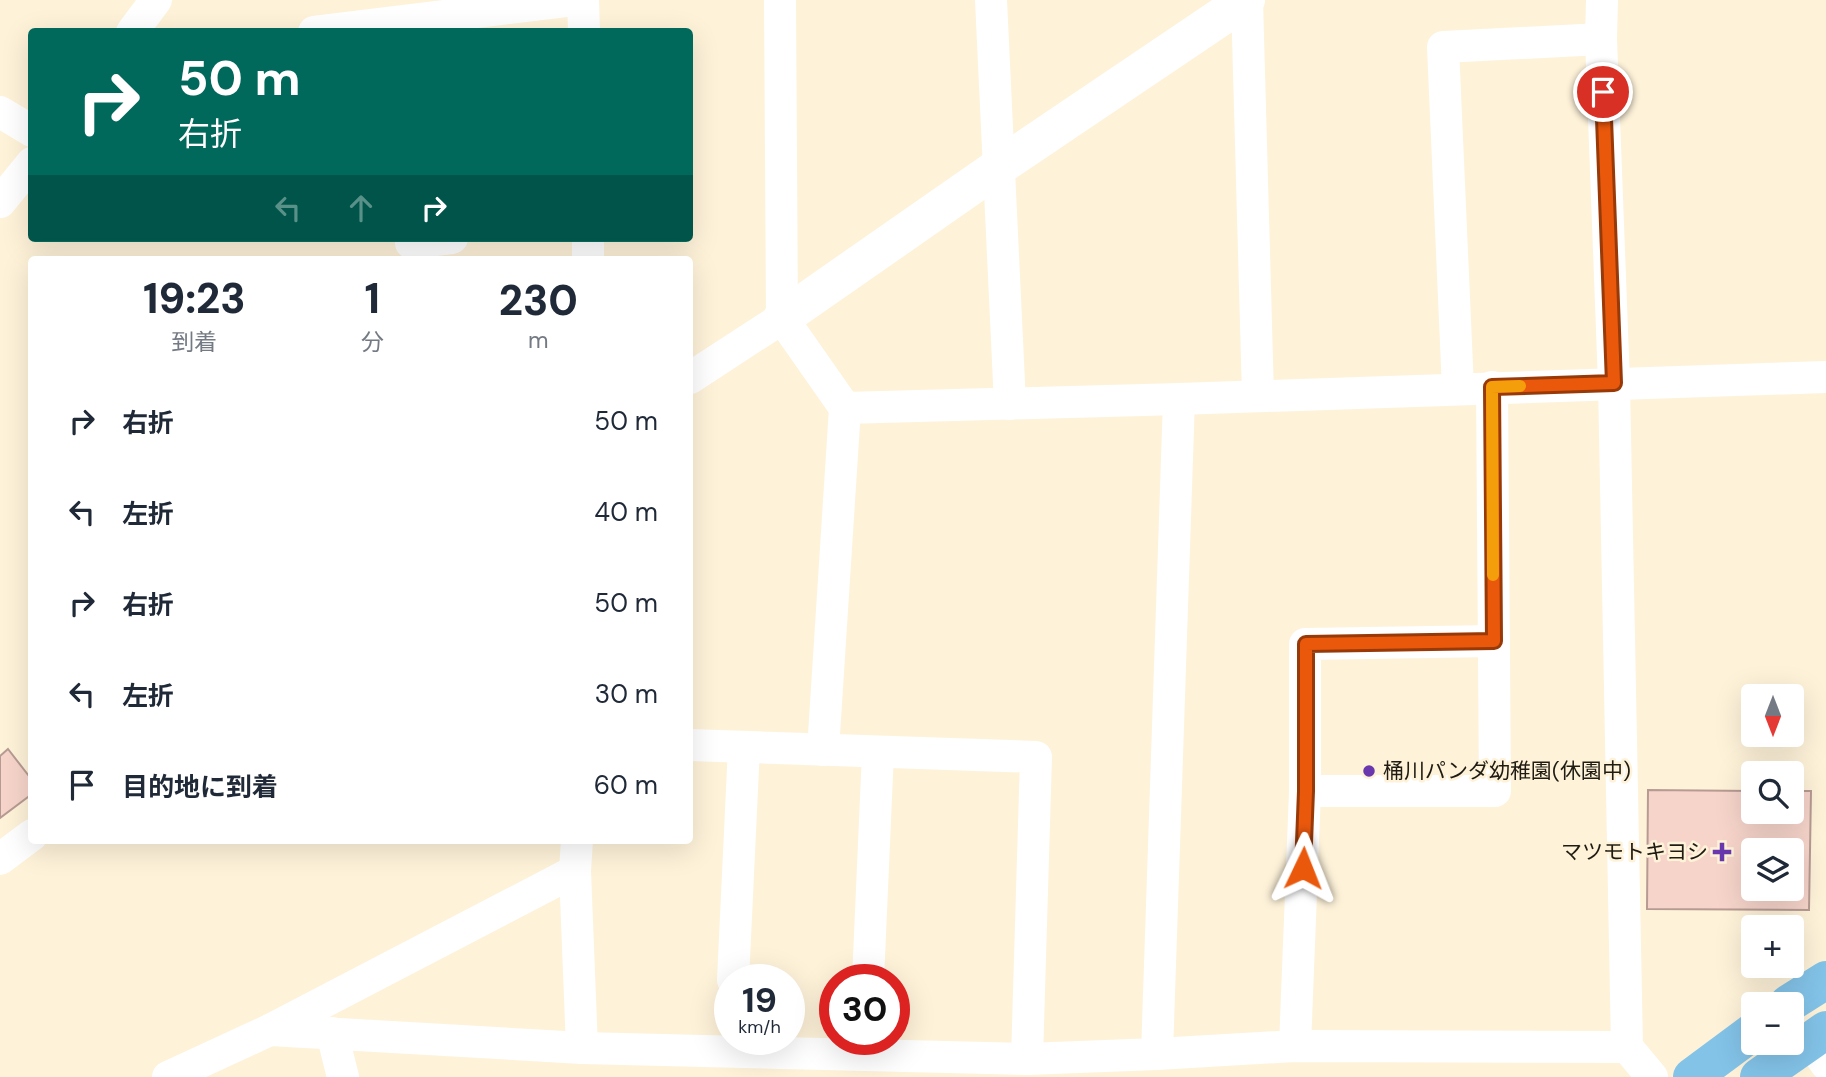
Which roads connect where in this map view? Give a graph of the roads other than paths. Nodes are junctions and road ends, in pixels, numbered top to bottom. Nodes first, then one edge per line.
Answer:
1 (156, 0) edge
2 (574, 0) edge
3 (583, 0) edge
4 (780, 0) edge
5 (991, 0) edge
6 (1247, 0) edge
7 (1602, 0) edge
8 (135, 28) edge
9 (346, 28) edge
10 (584, 28) edge
11 (1601, 39) junction
12 (0, 112) edge
13 (28, 129) edge
14 (999, 166) junction
15 (28, 168) edge
16 (0, 202) edge
17 (419, 242) edge
18 (411, 243) dead end
19 (782, 317) junction
20 (693, 376) edge
21 (1826, 377) edge
22 (1614, 383) junction
23 (1492, 387) junction
24 (1458, 389) junction
25 (1258, 396) junction
26 (1179, 399) junction
27 (1010, 404) junction
28 (845, 408) junction
29 (1494, 641) junction
30 (693, 745) edge
31 (744, 747) junction
32 (822, 750) junction
33 (878, 752) junction
34 (1306, 791) junction
35 (28, 838) edge
36 (577, 844) edge
37 (0, 859) edge
38 (575, 871) junction
39 (734, 964) edge
40 (869, 964) edge
41 (1826, 980) edge
42 (1804, 994) edge
43 (270, 1030) junction
44 (332, 1033) junction
45 (1741, 1041) edge
46 (1820, 1045) edge
47 (1295, 1046) junction
48 (1627, 1047) junction
49 (582, 1048) junction
50 (714, 1050) edge
51 (910, 1050) edge
52 (1157, 1054) junction
53 (763, 1055) edge
54 (836, 1055) edge
55 (1027, 1059) junction
56 (660, 1063) edge
57 (1202, 1064) edge
58 (800, 1065) edge
59 (1087, 1067) edge
60 (176, 1075) edge
61 (343, 1077) edge
62 (1652, 1077) edge
63 (1692, 1077) edge
64 (1759, 1077) edge

1 - 8 street
2 - 9 street
3 - 10 street
4 - 19 street
5 - 14 street
6 - 14 street
6 - 25 street
7 - 11 street
11 - 22 street
11 - 24 street
12 - 13 street
14 - 19 street
14 - 27 street
15 - 16 street
17 - 18 street
19 - 20 street
19 - 28 street
21 - 22 street
22 - 23 street
22 - 48 street
23 - 24 street
23 - 29 street
24 - 25 street
25 - 26 street
26 - 27 street
26 - 52 street
27 - 28 street
28 - 32 street
29 - 34 street
29 - 34 street
30 - 31 street
31 - 32 street
31 - 39 street
32 - 33 street
33 - 40 street
33 - 55 street
34 - 47 street
35 - 37 street
36 - 38 street
38 - 43 street
38 - 49 street
41 - 42 main road
43 - 44 street
43 - 60 street
44 - 49 street
44 - 61 street
45 - 63 main road
46 - 64 main road
47 - 48 street
47 - 57 street
48 - 62 street
49 - 56 street
50 - 56 street
51 - 55 street
52 - 57 street
52 - 59 street
53 - 58 street
54 - 58 street
55 - 59 street

